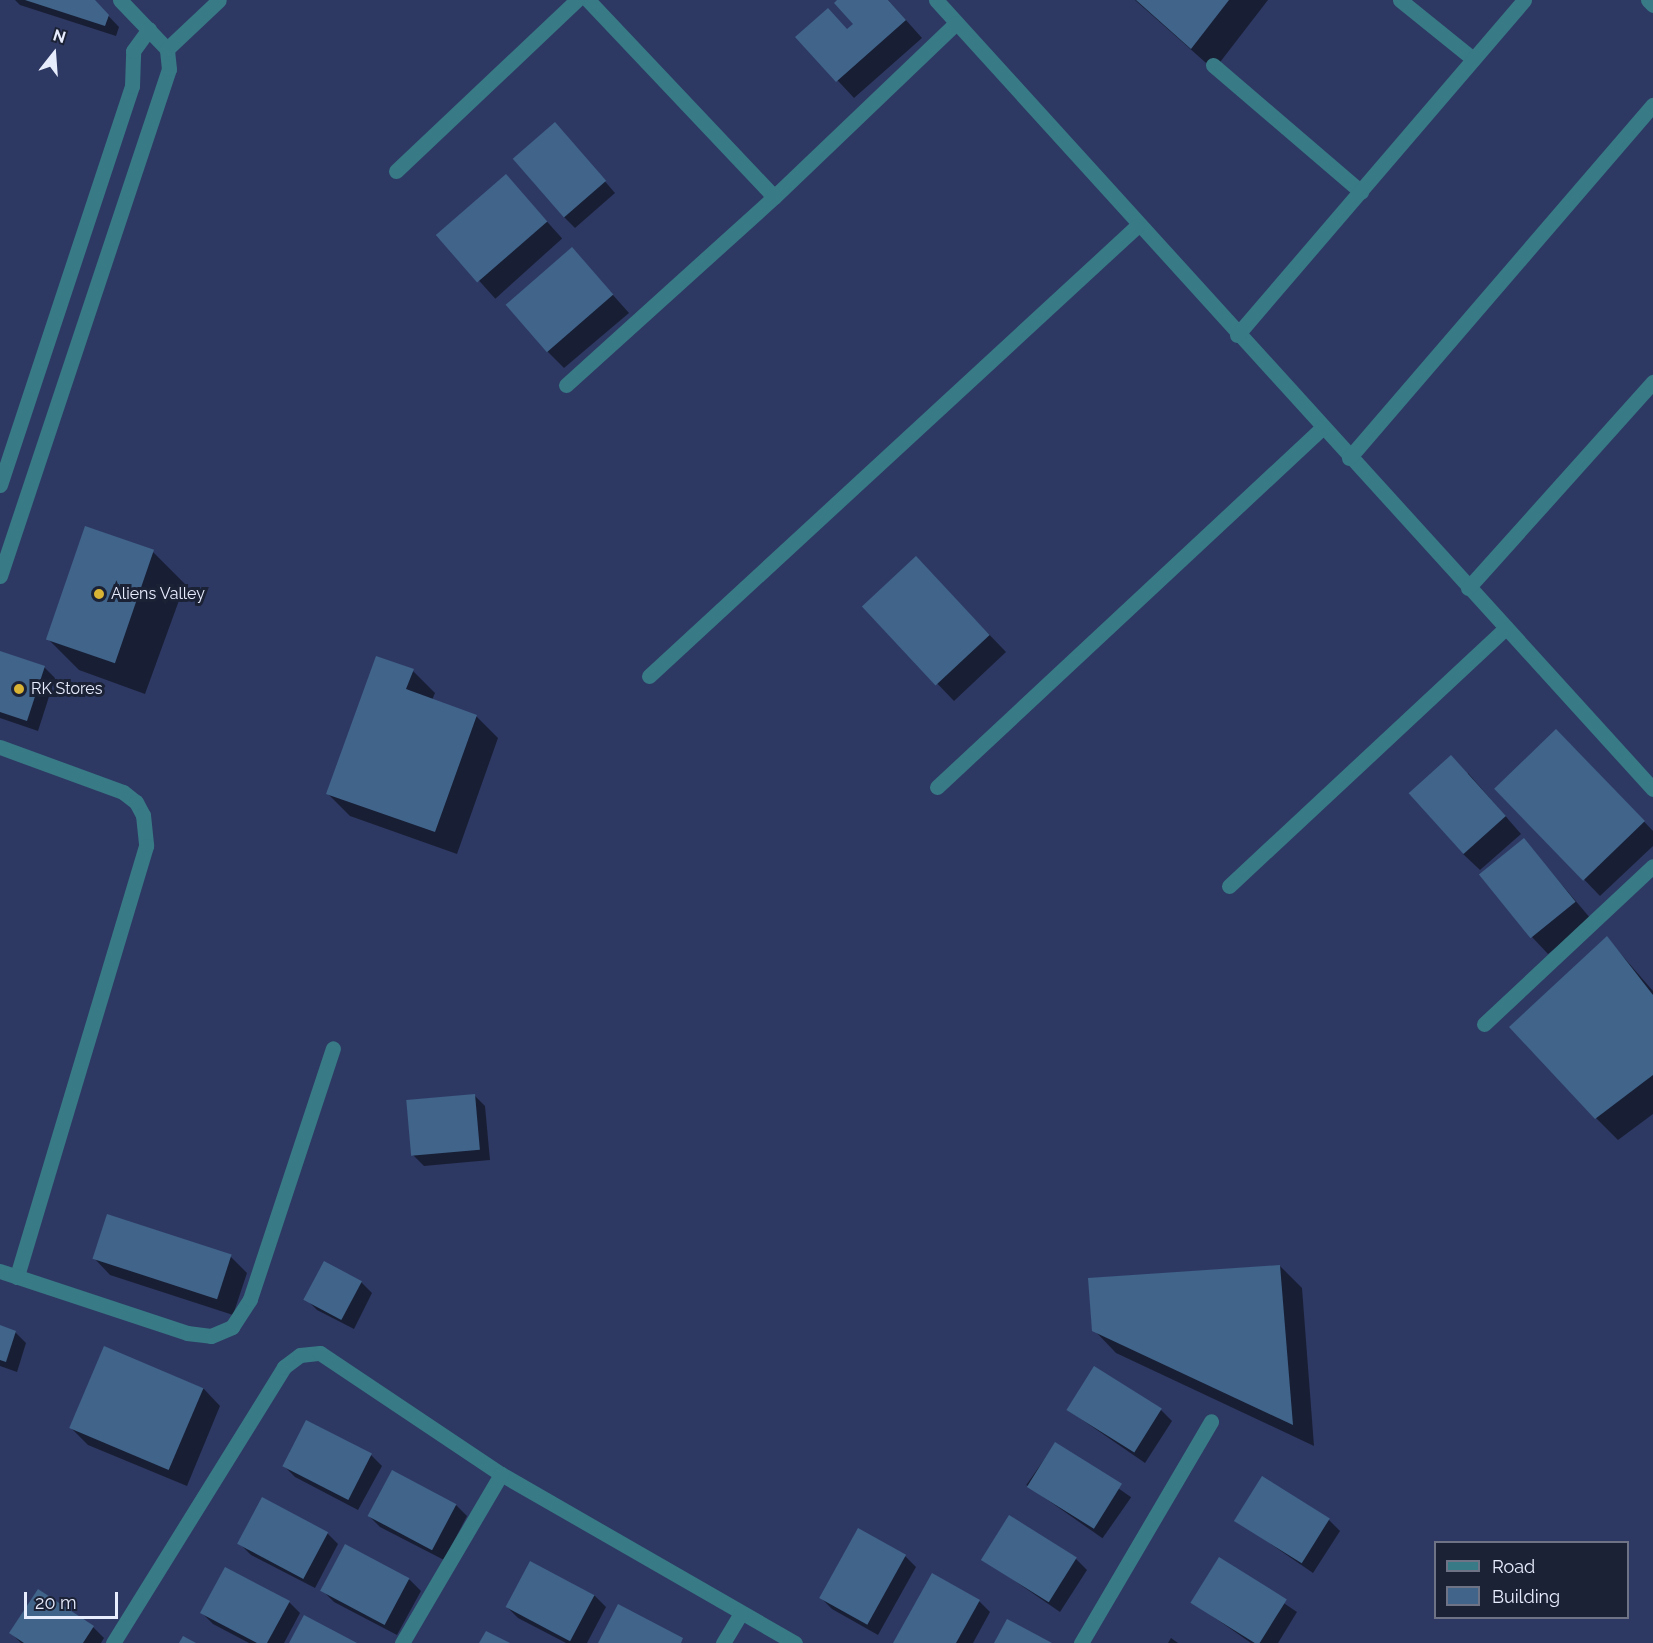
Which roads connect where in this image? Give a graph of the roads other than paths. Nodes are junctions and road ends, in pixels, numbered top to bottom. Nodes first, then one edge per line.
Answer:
1 (120, 0) edge
2 (219, 0) edge
3 (577, 0) edge
4 (588, 0) edge
5 (936, 0) edge
6 (1400, 0) edge
7 (1524, 0) edge
8 (1648, 0) edge
9 (1653, 5) edge
10 (956, 23) junction
11 (149, 29) junction
12 (168, 49) junction
13 (1473, 59) junction
14 (1213, 65) dead end
15 (132, 86) junction
16 (159, 90) junction
17 (1653, 105) edge
18 (396, 171) dead end
19 (1361, 192) junction
20 (774, 197) junction
21 (1137, 226) junction
22 (1237, 336) junction
23 (1653, 382) edge
24 (566, 385) dead end
25 (1322, 428) junction
26 (1349, 458) junction
27 (0, 485) edge
28 (0, 576) edge
29 (1468, 588) junction
30 (1505, 629) junction
31 (649, 676) dead end
32 (0, 747) edge
33 (937, 787) dead end
34 (1653, 789) edge
35 (1653, 866) edge
36 (1229, 886) dead end
37 (1484, 1024) dead end
38 (333, 1048) dead end
39 (0, 1271) edge
40 (17, 1277) junction
41 (1211, 1421) dead end
42 (501, 1474) junction
43 (741, 1613) junction
44 (113, 1643) edge
45 (402, 1643) edge
46 (723, 1643) edge
47 (795, 1643) edge
48 (1081, 1643) edge

1 - 11 street
2 - 12 street
3 - 18 street
4 - 20 street
5 - 10 street
6 - 13 street
7 - 13 street
8 - 9 street
10 - 20 street
10 - 21 street
11 - 12 street
11 - 15 street
12 - 16 street
13 - 19 street
14 - 19 street
15 - 16 street
15 - 27 street
16 - 28 street
17 - 26 street
19 - 22 street
20 - 24 street
21 - 22 street
21 - 31 street
22 - 25 street
23 - 29 street
25 - 26 street
25 - 33 street
26 - 29 street
29 - 30 street
30 - 34 street
30 - 36 street
32 - 40 street
35 - 37 street
38 - 40 street
39 - 40 street
41 - 48 street
42 - 43 street
42 - 44 street
42 - 45 street
43 - 46 street
43 - 47 street

